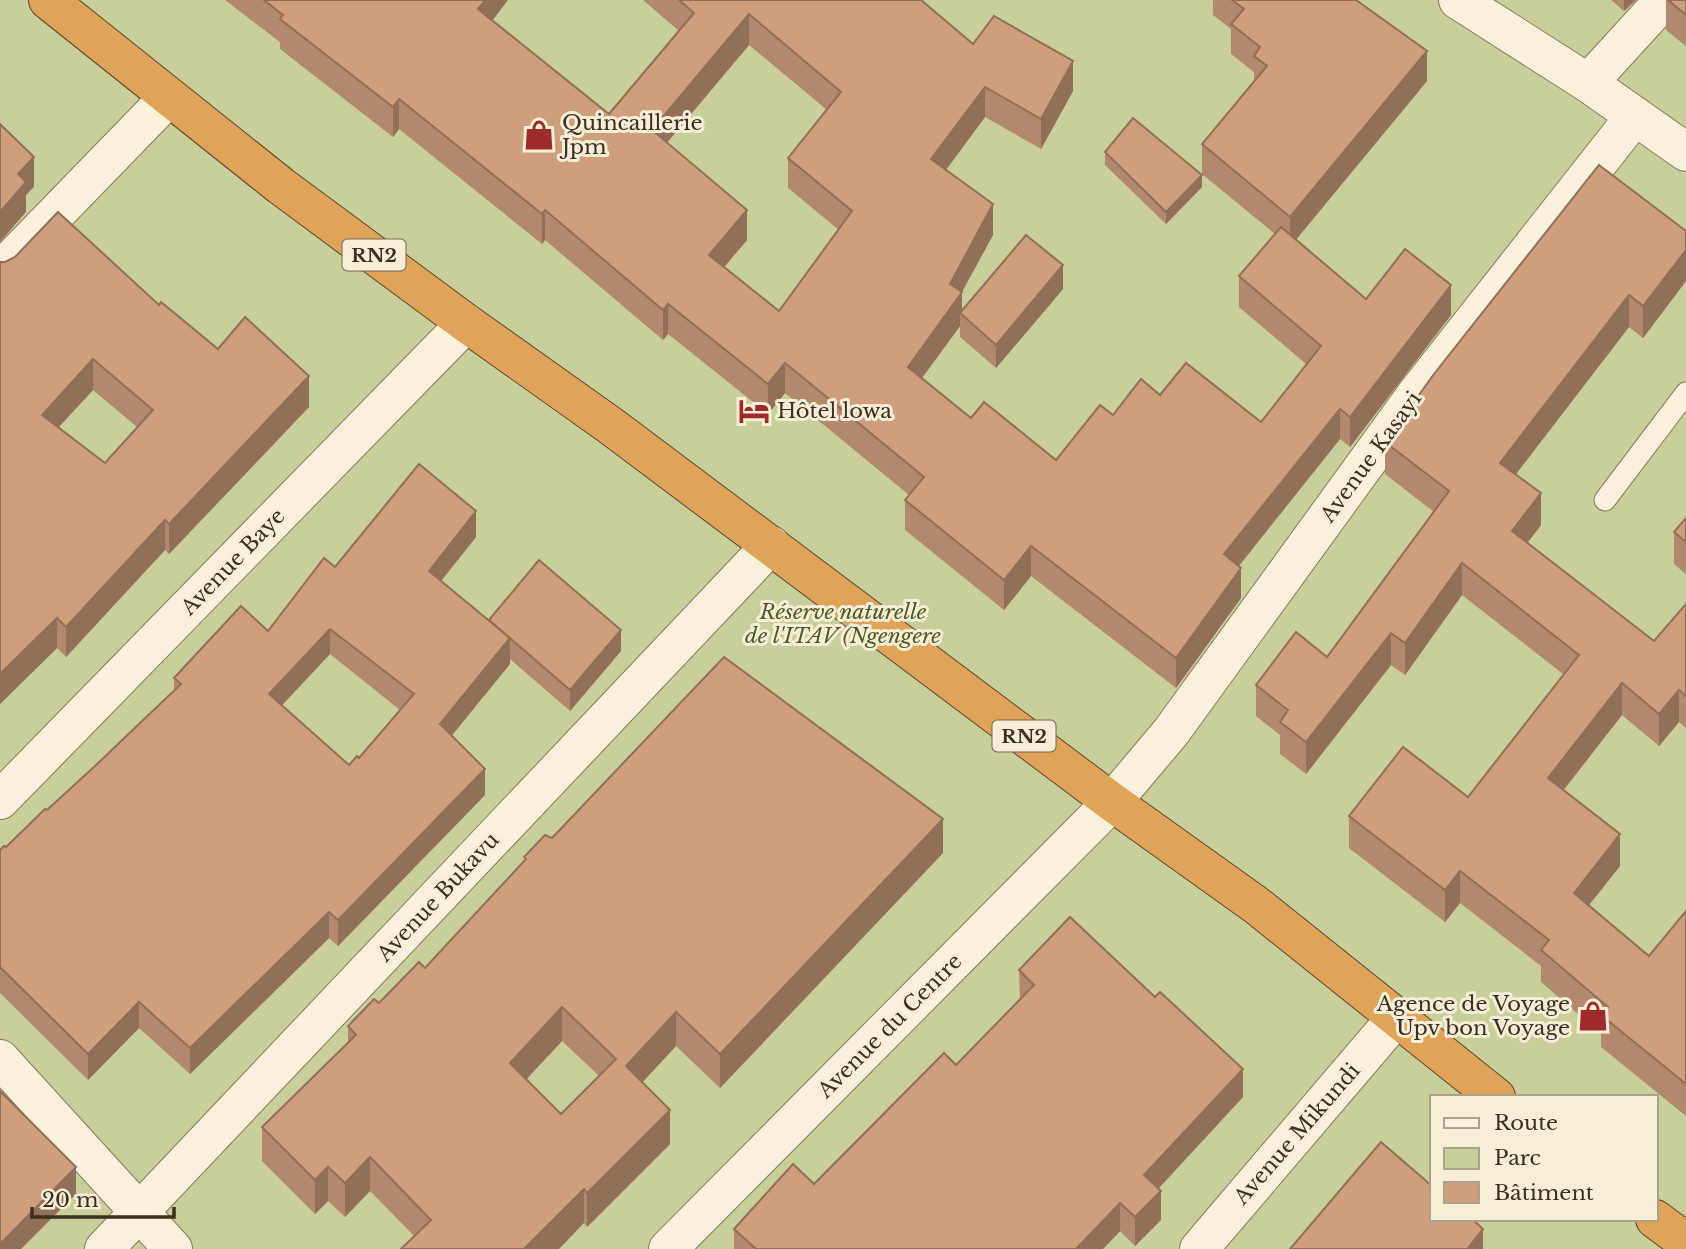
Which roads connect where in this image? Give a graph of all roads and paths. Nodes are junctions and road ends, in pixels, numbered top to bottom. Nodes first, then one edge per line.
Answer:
1 (48, 0) edge
2 (1458, 0) edge
3 (1664, 0) edge
4 (1588, 83) junction
5 (169, 97) junction
6 (1635, 116) junction
7 (1686, 152) edge
8 (0, 271) edge
9 (466, 323) junction
10 (1686, 393) edge
11 (1605, 500) dead end
12 (771, 545) junction
13 (0, 800) edge
14 (1112, 802) junction
15 (1396, 1018) junction
16 (0, 1059) edge
17 (1493, 1095) edge
18 (140, 1213) junction
19 (1658, 1221) edge
20 (1686, 1242) edge
21 (104, 1249) edge
22 (173, 1249) edge
23 (668, 1249) edge
24 (1199, 1249) edge

1 - 5 highway, RN2
2 - 4 street
3 - 4 street
4 - 6 street
5 - 8 street
5 - 9 highway, RN2
6 - 7 street
6 - 14 street, Avenue Kasayi
9 - 12 highway, RN2
9 - 13 street, Avenue Baye
10 - 11 lane
12 - 14 highway, RN2
12 - 18 street, Avenue Bukavu
14 - 15 highway, RN2
14 - 23 street, Avenue du Centre
15 - 17 highway, RN2
15 - 24 street, Avenue Mikundi
16 - 18 street
18 - 21 street, Avenue Bukavu
18 - 22 street
19 - 20 highway

